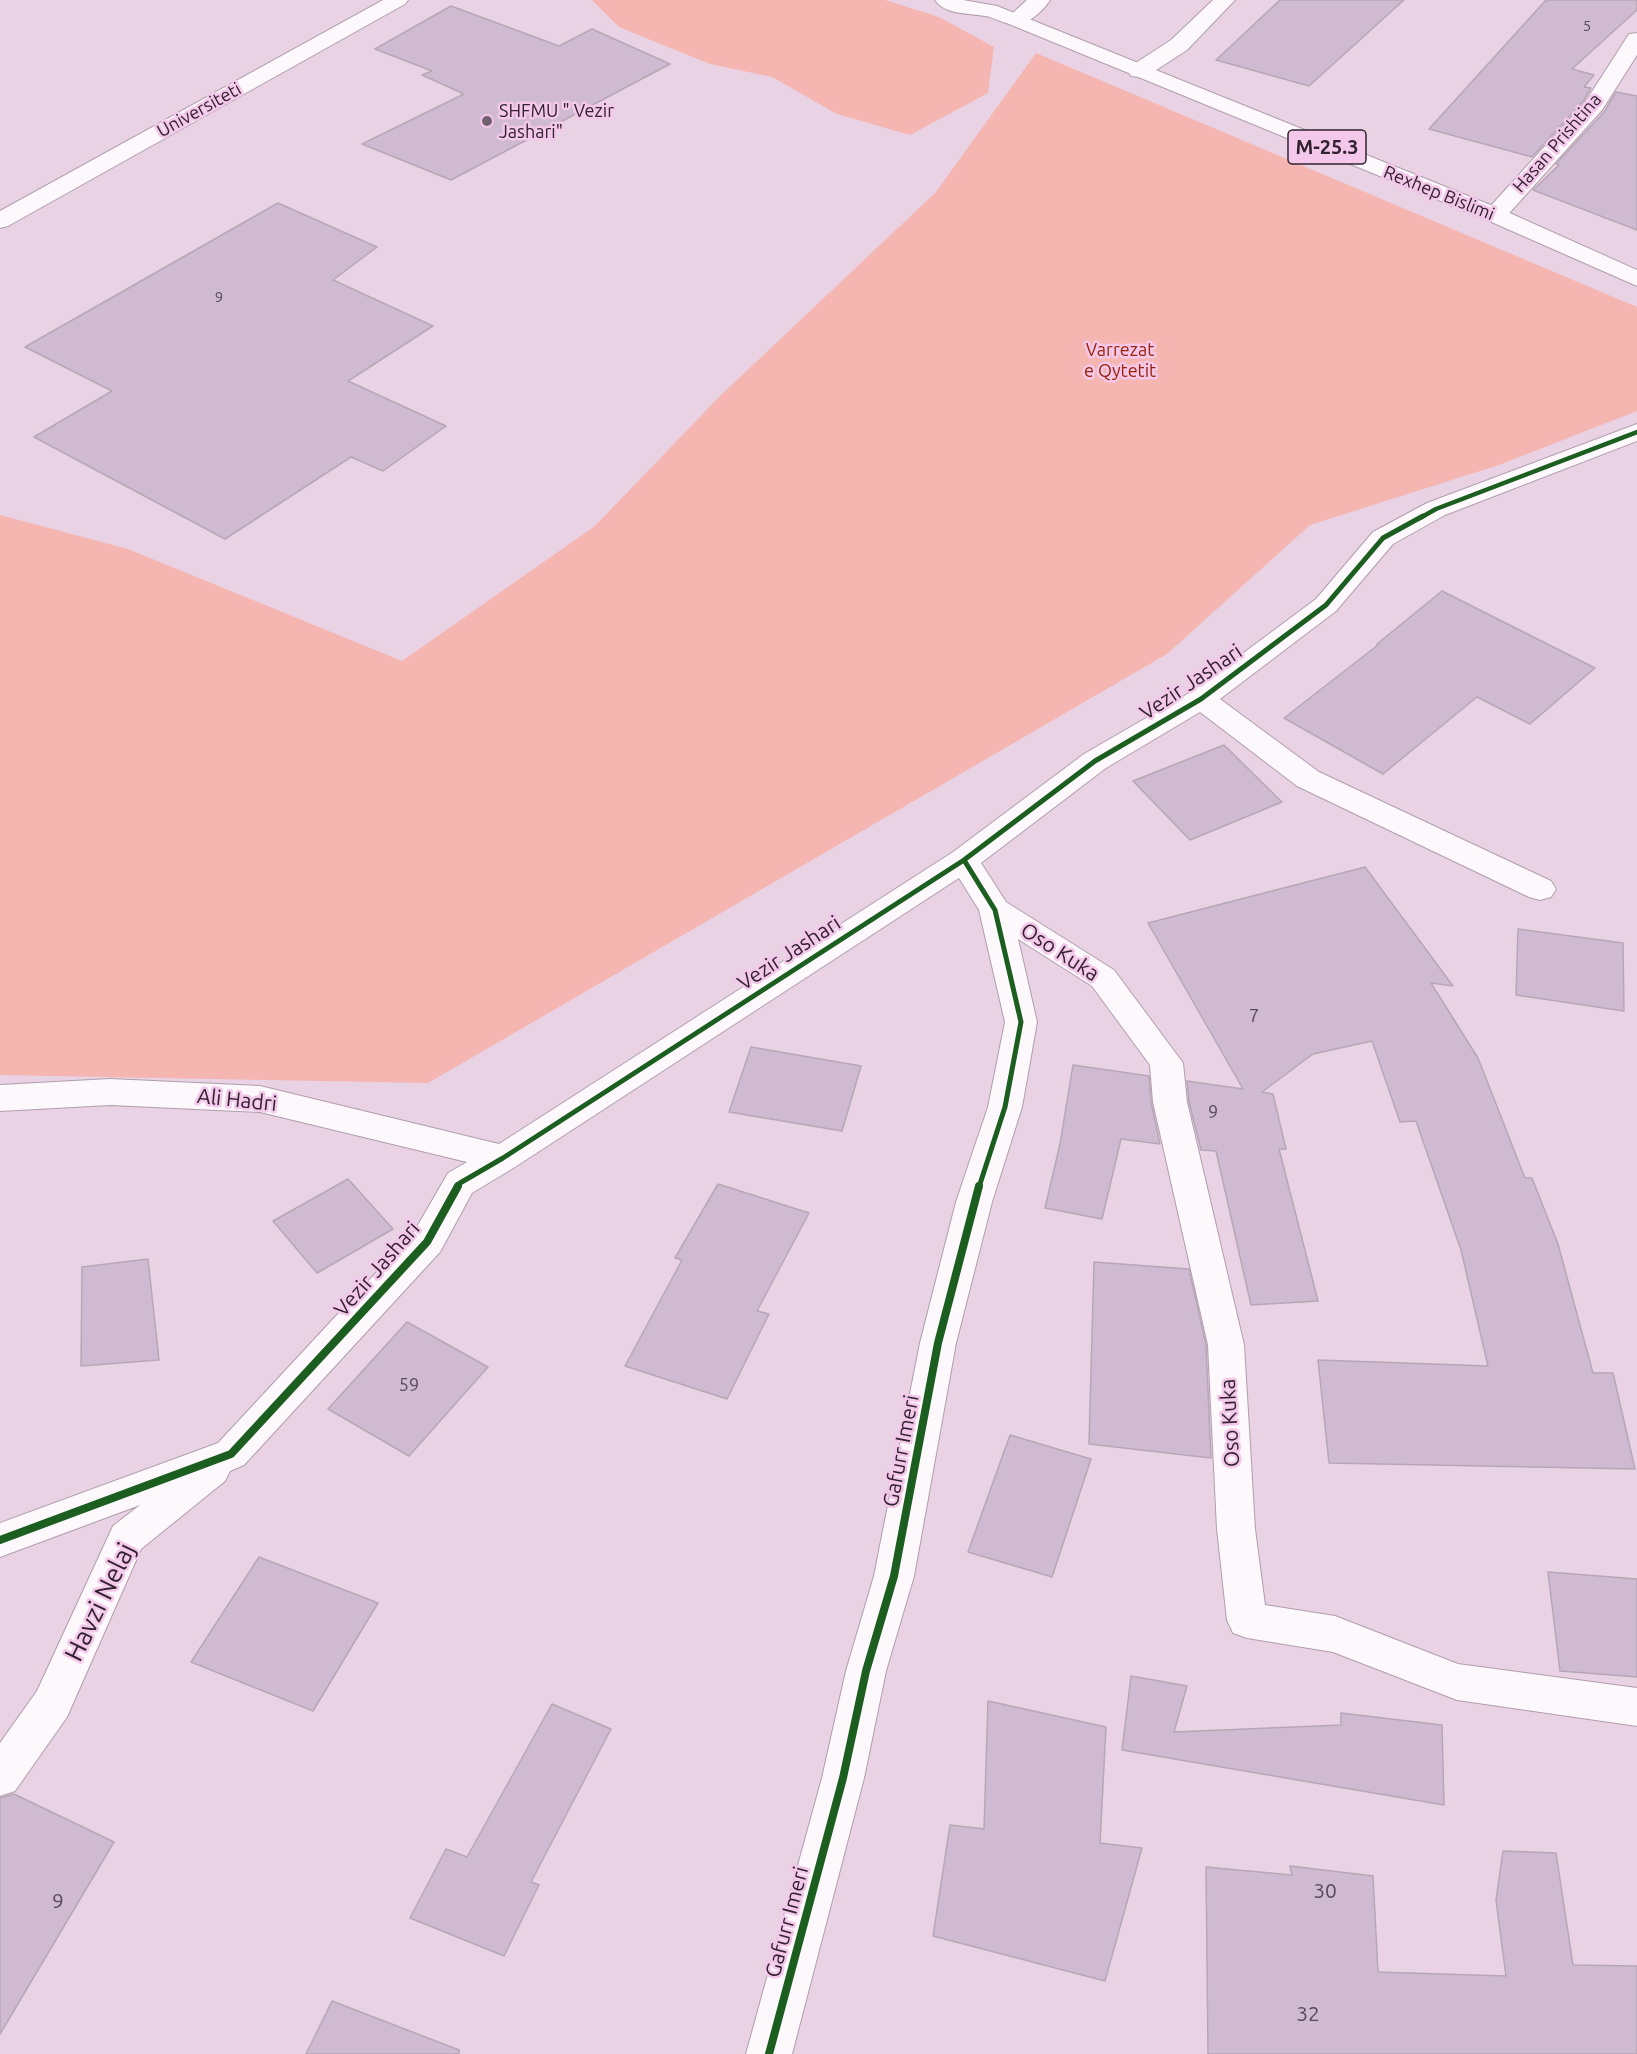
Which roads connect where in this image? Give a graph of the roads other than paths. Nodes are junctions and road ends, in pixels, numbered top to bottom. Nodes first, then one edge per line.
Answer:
1 (398, 0) edge
2 (945, 0) edge
3 (1040, 0) edge
4 (1225, 0) edge
5 (986, 5) edge
6 (1016, 20) junction
7 (1637, 39) edge
8 (1139, 71) junction
9 (1495, 215) junction
10 (0, 220) edge
11 (1637, 279) edge
12 (1637, 432) edge
13 (1201, 699) junction
14 (964, 860) junction
15 (1540, 889) dead end
16 (995, 910) junction
17 (0, 1098) edge
18 (503, 1158) junction
19 (231, 1454) junction
20 (0, 1540) edge
21 (1637, 1707) edge
22 (0, 1777) edge
23 (769, 2054) edge

1 - 10 street, Universiteti
2 - 5 street, Rexhep Bislimi / M-25.3
3 - 6 street
4 - 8 street
5 - 6 street, Rexhep Bislimi / M-25.3
6 - 8 street, Rexhep Bislimi / M-25.3
7 - 9 street, Hasan Prishtina
8 - 9 street, Rexhep Bislimi / M-25.3
9 - 11 street, Rexhep Bislimi / M-25.3
12 - 13 street, Vezir Jashari
13 - 14 street, Vezir Jashari
13 - 15 street, Vezir Jashari
14 - 16 street, Gafurr Imeri
14 - 18 street, Vezir Jashari
16 - 21 street, Oso Kuka
16 - 23 street, Gafurr Imeri
17 - 18 street, Ali Hadri
18 - 19 street, Vezir Jashari
19 - 20 street, Vezir Jashari
19 - 22 street, Havzi Nelaj

